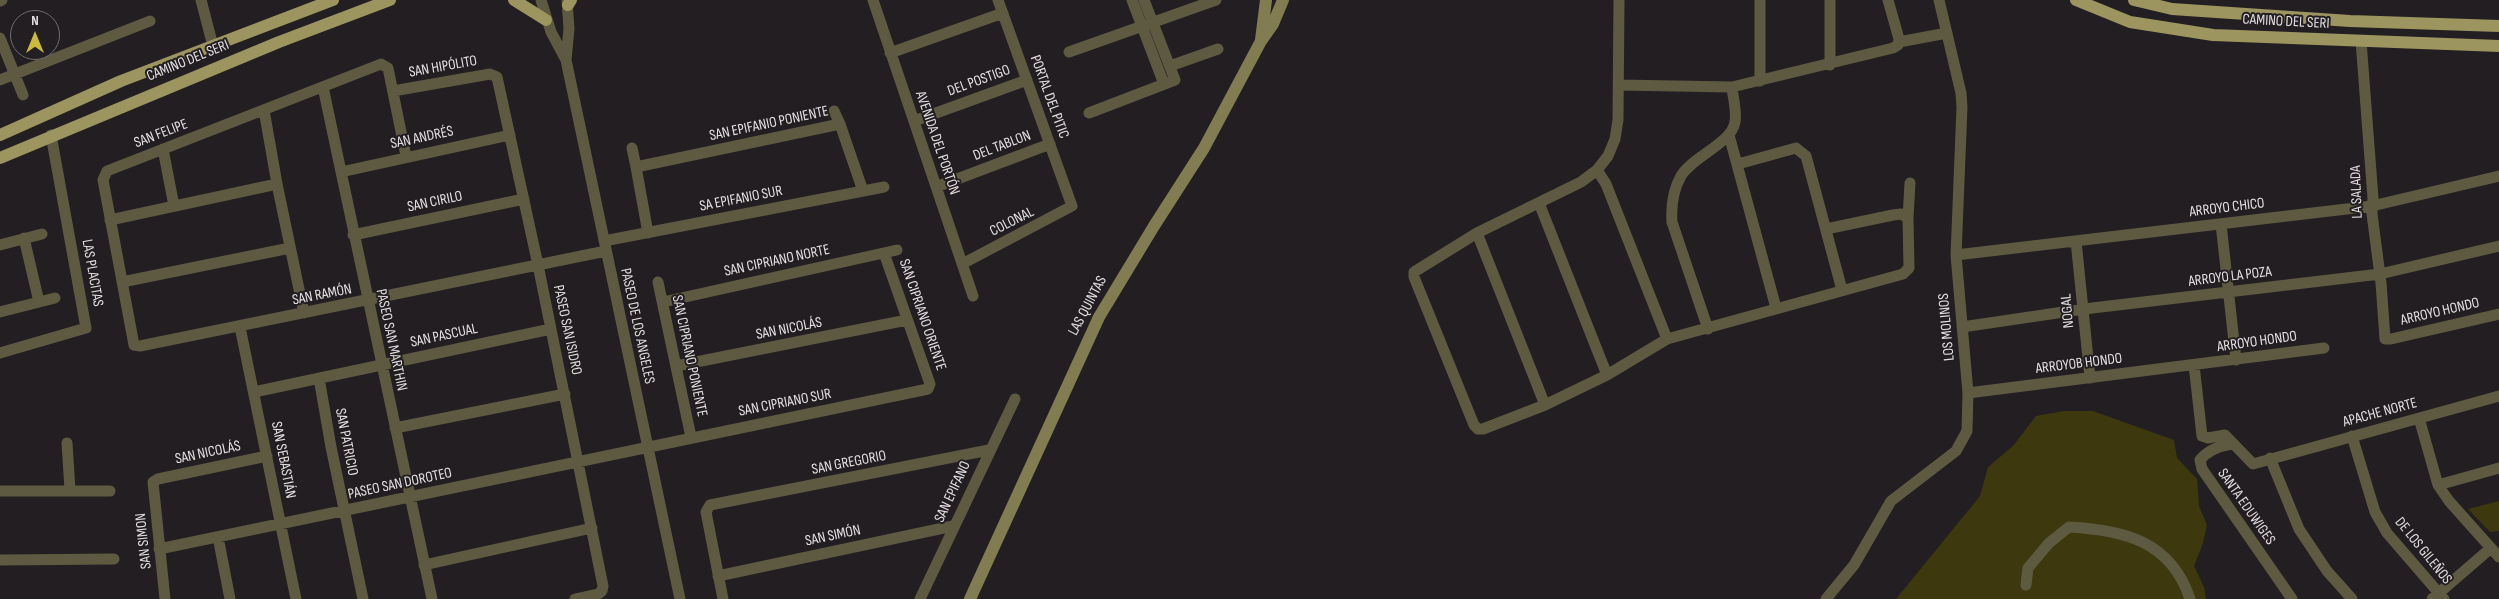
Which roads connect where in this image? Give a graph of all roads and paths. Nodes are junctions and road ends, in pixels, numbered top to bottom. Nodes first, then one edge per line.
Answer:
1 (201, 0) edge
2 (333, 0) edge
3 (390, 0) edge
4 (514, 0) edge
5 (540, 0) edge
6 (873, 0) edge
7 (998, 0) edge
8 (1132, 0) edge
9 (1144, 0) edge
10 (1216, 0) edge
11 (1266, 0) edge
12 (1283, 0) edge
13 (1619, 0) edge
14 (1760, 0) edge
15 (1830, 0) edge
16 (1888, 0) edge
17 (1939, 0) edge
18 (2076, 0) edge
19 (2134, 0) edge
20 (569, 2) edge
21 (1003, 13) junction
22 (150, 21) dead end
23 (1147, 23) junction
24 (549, 26) junction
25 (2499, 26) edge
26 (569, 29) junction
27 (1947, 33) junction
28 (0, 38) edge
29 (1261, 41) junction
30 (2361, 41) junction
31 (1899, 42) junction
32 (213, 46) junction
33 (2499, 46) edge
34 (1218, 49) dead end
35 (1068, 52) dead end
36 (890, 53) junction
37 (566, 60) junction
38 (1830, 65) junction
39 (1170, 66) junction
40 (15, 73) junction
41 (497, 77) joint
42 (0, 80) edge
43 (1027, 80) junction
44 (1760, 81) junction
45 (1169, 82) junction
46 (1619, 85) junction
47 (323, 87) junction
48 (1732, 87) junction
49 (393, 91) junction
50 (23, 95) dead end
51 (264, 110) junction
52 (834, 111) dead end
53 (1089, 112) dead end
54 (914, 121) junction
55 (840, 124) junction
56 (0, 135) edge
57 (52, 135) junction
58 (510, 135) junction
59 (1729, 135) junction
60 (1050, 144) junction
61 (632, 148) dead end
62 (163, 149) junction
63 (406, 156) junction
64 (0, 158) edge
65 (1738, 164) junction
66 (636, 167) junction
67 (1597, 170) junction
68 (341, 172) junction
69 (2499, 176) edge
70 (1910, 182) dead end
71 (277, 184) junction
72 (884, 187) dead end
73 (936, 187) junction
74 (863, 191) junction
75 (524, 199) junction
76 (1539, 203) junction
77 (1072, 205) joint
78 (174, 206) junction
79 (2372, 206) junction
80 (1908, 218) junction
81 (110, 220) junction
82 (2221, 224) junction
83 (1826, 229) junction
84 (648, 233) junction
85 (1477, 233) junction
86 (42, 234) dead end
87 (353, 235) junction
88 (24, 238) junction
89 (2076, 241) junction
90 (0, 244) edge
91 (605, 246) junction
92 (2499, 246) edge
93 (290, 248) junction
94 (897, 250) dead end
95 (884, 253) junction
96 (1956, 255) junction
97 (962, 264) junction
98 (538, 265) junction
99 (2380, 274) junction
100 (122, 282) junction
101 (658, 282) dead end
102 (1842, 290) junction
103 (2228, 292) junction
104 (973, 296) dead end
105 (55, 298) dead end
106 (367, 301) junction
107 (39, 302) junction
108 (663, 302) junction
109 (1776, 308) junction
110 (2084, 309) junction
111 (0, 312) edge
112 (304, 313) junction
113 (2499, 314) edge
114 (907, 320) junction
115 (240, 327) junction
116 (1962, 327) junction
117 (1708, 328) junction
118 (552, 329) junction
119 (1667, 339) junction
120 (2388, 340) joint
121 (133, 342) joint
122 (2324, 348) dead end
123 (0, 353) edge
124 (2236, 360) junction
125 (381, 365) junction
126 (2194, 365) junction
127 (676, 366) junction
128 (1608, 375) junction
129 (319, 378) junction
130 (2090, 378) junction
131 (929, 388) joint
132 (254, 392) junction
133 (1968, 392) junction
134 (565, 394) junction
135 (2499, 396) edge
136 (1015, 399) dead end
137 (1545, 406) junction
138 (2418, 418) junction
139 (395, 428) junction
140 (2352, 436) junction
141 (691, 437) junction
142 (67, 443) dead end
143 (2232, 444) junction
144 (646, 446) junction
145 (989, 450) junction
146 (267, 456) junction
147 (2270, 458) junction
148 (579, 461) junction
149 (2499, 468) edge
150 (156, 480) joint
151 (2438, 485) junction
152 (70, 490) junction
153 (0, 491) edge
154 (110, 491) dead end
155 (409, 497) junction
156 (345, 511) junction
157 (281, 524) junction
158 (953, 526) junction
159 (592, 528) junction
160 (218, 537) junction
161 (159, 549) junction
162 (2495, 553) edge
163 (114, 559) dead end
164 (0, 560) edge
165 (424, 565) junction
166 (718, 576) junction
167 (2026, 585) dead end
168 (2438, 597) edge
169 (165, 599) edge
170 (230, 599) edge
171 (296, 599) edge
172 (363, 599) edge
173 (432, 599) edge
174 (575, 599) edge
175 (680, 599) edge
176 (723, 599) edge
177 (920, 599) edge
178 (970, 599) edge
179 (1826, 599) edge
180 (2190, 599) edge
181 (2292, 599) edge
182 (2352, 599) edge

1 - 32 street
2 - 32 main road, CAMINO DEL SERI
3 - 57 main road, CAMINO DEL SERI
4 - 24 main road
5 - 24 street
6 - 36 street, AVENIDA DEL PORTÓN
7 - 21 street, PORTAL DEL PITIC
8 - 23 street
9 - 23 street
10 - 23 street
11 - 29 street, LAS QUINTAS
12 - 29 street, LAS QUINTAS
13 - 46 street
14 - 44 street
15 - 38 street
16 - 31 street
17 - 27 street, LOS MOLINOS
18 - 30 main road, CAMINO DEL SERI
19 - 25 main road, CAMINO DEL SERI
20 - 26 street
21 - 36 street
21 - 43 street, PORTAL DEL PITIC
22 - 40 street
23 - 35 street
23 - 39 street
23 - 45 street
24 - 26 street
24 - 37 street
26 - 37 street
27 - 31 street
27 - 96 street, LOS MOLINOS
28 - 40 street
29 - 178 street, LAS QUINTAS
30 - 33 main road, CAMINO DEL SERI
30 - 79 street, LA SALADA
31 - 38 street
32 - 56 main road, CAMINO DEL SERI
34 - 39 street
36 - 54 street, AVENIDA DEL PORTÓN
37 - 91 street, PASEO DE LOS ANGELES
38 - 44 street
39 - 45 street
40 - 42 street
40 - 50 street
41 - 49 street, SAN HIPÓLITO
41 - 58 street, PASEO SAN ISIDRO
43 - 54 street, DEL POSTIGO
43 - 60 street, PORTAL DEL PITIC
44 - 48 street
45 - 53 street
46 - 48 street
46 - 67 street
47 - 49 street, SAN FELIPE
47 - 51 street, SAN FELIPE
47 - 68 street, PASEO SAN MARTHIN
48 - 59 street
49 - 63 street
51 - 62 street, SAN FELIPE
51 - 71 street
52 - 55 street
54 - 73 street, AVENIDA DEL PORTÓN
55 - 66 street, SAN EPIFANIO PONIENTE
55 - 74 street, SAN EPIFANIO PONIENTE
57 - 64 main road, CAMINO DEL SERI
57 - 123 street, LAS PLACITAS
58 - 63 street, SAN ANDRÉS
58 - 75 street, PASEO SAN ISIDRO
59 - 65 street
59 - 117 street
60 - 73 street, DEL TABLON
60 - 77 street, PORTAL DEL PITIC
61 - 66 street
62 - 78 street
62 - 81 street, SAN FELIPE
63 - 68 street, SAN ANDRÉS
65 - 83 street
65 - 109 street
66 - 84 street
67 - 76 street
67 - 119 street
68 - 87 street, PASEO SAN MARTHIN
69 - 79 street, ARROYO CHICO
70 - 80 street
71 - 78 street
71 - 93 street
72 - 74 street, SA EPIFANIO SUR
73 - 97 street, AVENIDA DEL PORTÓN
74 - 84 street, SA EPIFANIO SUR
75 - 87 street, SAN CIRILO
75 - 98 street, PASEO SAN ISIDRO
76 - 85 street
76 - 128 street
77 - 97 street, COLONAL
78 - 81 street
79 - 82 street, ARROYO CHICO
79 - 99 street, LA SALADA
80 - 83 street
80 - 102 street
81 - 100 street, SAN FELIPE
82 - 89 street, ARROYO CHICO
82 - 103 street
83 - 102 street
84 - 91 street, SA EPIFANIO SUR
85 - 137 street
85 - 137 street
86 - 88 street
87 - 106 street, PASEO SAN MARTHIN
88 - 90 street
88 - 107 street
89 - 96 street, ARROYO CHICO
89 - 110 street, NOGAL
91 - 98 street, SAN RAMÓN
91 - 144 street, PASEO DE LOS ANGELES
92 - 99 street, ARROYO LA POZA
93 - 100 street
93 - 112 street
94 - 95 street, SAN CIPRIANO NORTE
95 - 108 street, SAN CIPRIANO NORTE
95 - 114 street, SAN CIPRIANO ORIENTE
96 - 116 street, LOS MOLINOS
97 - 104 street, AVENIDA DEL PORTÓN
98 - 106 street, SAN RAMÓN
98 - 118 street, PASEO SAN ISIDRO
99 - 103 street, ARROYO LA POZA
99 - 120 street, LA SALADA
100 - 121 street, SAN FELIPE
101 - 108 street, SAN CIPRIANO PONIENTE
102 - 109 street
103 - 110 street, ARROYO LA POZA
103 - 124 street
105 - 107 street
106 - 112 street, SAN RAMÓN
106 - 125 street, PASEO SAN MARTHIN
107 - 111 street
108 - 127 street, SAN CIPRIANO PONIENTE
109 - 117 street
110 - 116 street, ARROYO LA POZA
110 - 130 street, NOGAL
112 - 115 street, SAN RAMÓN
113 - 120 street, ARROYO HONDO
114 - 127 street, SAN NICOLÁS
114 - 131 street, SAN CIPRIANO ORIENTE
115 - 121 street, SAN RAMÓN
115 - 132 street, SAN SEBASTIÁN
116 - 133 street, LOS MOLINOS
117 - 119 street
118 - 125 street, SAN PASCUAL
118 - 134 street, PASEO SAN ISIDRO
119 - 128 street
122 - 124 street, ARROYO HONDO
124 - 126 street, ARROYO HONDO
125 - 129 street, SAN PASCUAL
125 - 139 street, PASEO SAN MARTHIN
126 - 130 street, ARROYOB HONDO
126 - 143 street
127 - 141 street, SAN CIPRIANO PONIENTE
128 - 137 street
129 - 132 street, SAN PASCUAL
129 - 156 street, SAN PATRICIO
130 - 133 street, ARROYOB HONDO
131 - 141 street, SAN CIPRIANO SUR
132 - 146 street, SAN SEBASTIÁN
133 - 179 street, LOS MOLINOS
134 - 139 street
134 - 148 street, PASEO SAN ISIDRO
135 - 138 street, APACHE NORTE
136 - 145 street, SAN EPIFANO
138 - 140 street, APACHE NORTE
138 - 151 street
139 - 155 street, PASEO SAN MARTHIN
140 - 147 street, APACHE NORTE
140 - 168 street, DE LOS GILEÑOS
141 - 144 street, SAN CIPRIANO SUR
142 - 152 street
143 - 147 street, APACHE NORTE
143 - 181 street, SANTA EDUWIGES
144 - 148 street, PASEO SAN DOROTEO
144 - 175 street, PASEO DE LOS ANGELES
145 - 158 street, SAN EPIFANO
145 - 166 street, SAN GREGORIO
146 - 150 street, SAN NICOLÁS
146 - 157 street, SAN SEBASTIÁN
147 - 182 street
148 - 155 street, PASEO SAN DOROTEO
148 - 159 street, PASEO SAN ISIDRO
149 - 151 street
150 - 161 street, SAN SIMON
151 - 162 street
152 - 153 street
152 - 154 street
155 - 156 street, PASEO SAN DOROTEO
155 - 165 street, PASEO SAN MARTHIN
156 - 157 street, PASEO SAN DOROTEO
156 - 172 street, SAN PATRICIO
157 - 160 street, PASEO SAN DOROTEO
157 - 171 street, SAN SEBASTIÁN
158 - 166 street, SAN SIMÓN
158 - 177 street, SAN EPIFANO
159 - 165 street
159 - 174 street, PASEO SAN ISIDRO
160 - 161 street, PASEO SAN DOROTEO
160 - 170 street
161 - 169 street, SAN SIMON
162 - 168 street
163 - 164 street
165 - 173 street, PASEO SAN MARTHIN
166 - 176 street
167 - 180 street

